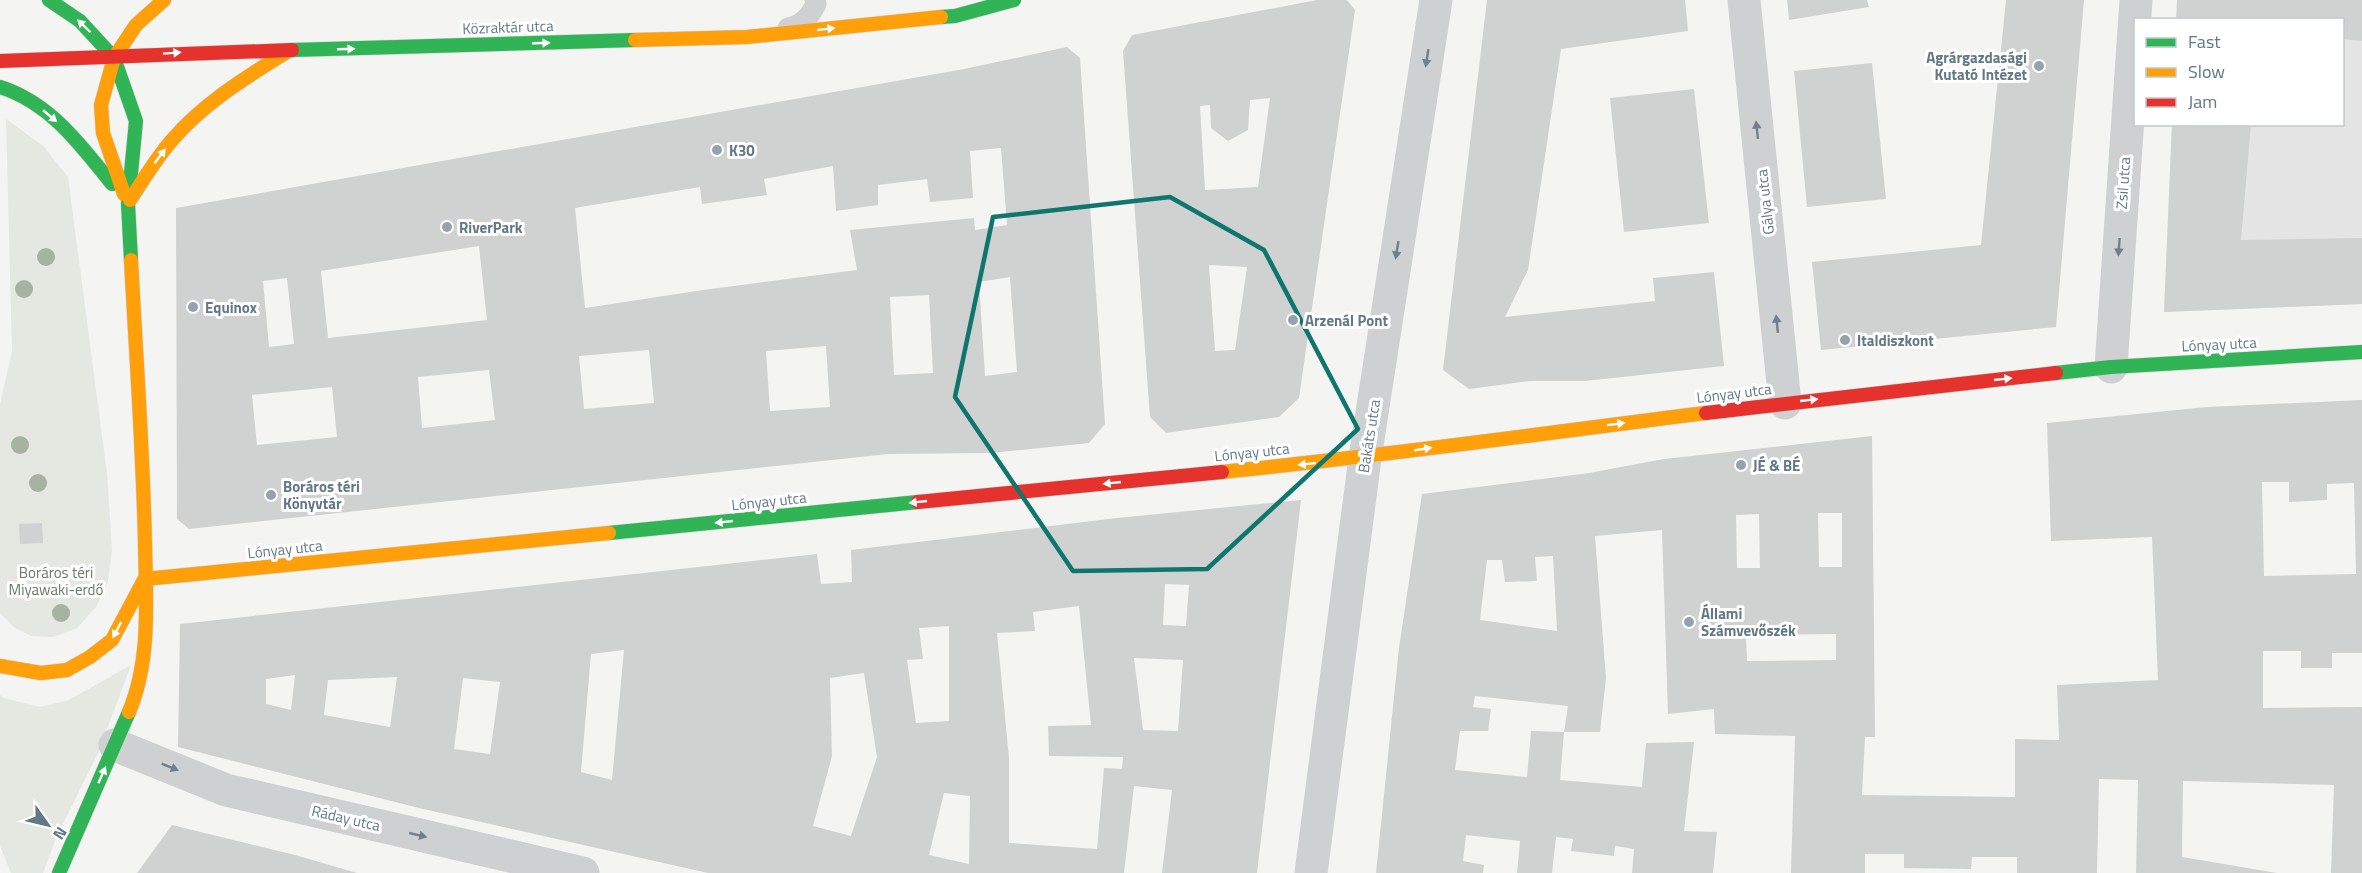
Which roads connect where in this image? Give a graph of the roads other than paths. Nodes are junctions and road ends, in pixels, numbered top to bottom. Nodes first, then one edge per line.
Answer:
1 (49, 0) edge
2 (164, 0) edge
3 (814, 0) edge
4 (1014, 0) edge
5 (1436, 0) edge
6 (1744, 0) edge
7 (2136, 0) edge
8 (2135, 18) edge
9 (2134, 29) edge
10 (747, 37) junction
11 (288, 51) junction
12 (114, 58) junction
13 (0, 61) edge
14 (0, 87) edge
15 (128, 204) junction
16 (2362, 352) edge
17 (2111, 367) junction
18 (1785, 403) junction
19 (1365, 458) junction
20 (145, 579) junction
21 (0, 666) edge
22 (115, 745) junction
23 (59, 873) edge
24 (583, 873) edge
25 (1311, 873) edge

12 -> 1 main road
2 - 12 main road
3 - 10 lane
10 -> 4 main road, Közraktár utca
5 -> 19 street, Bakáts utca
18 -> 6 street, Gálya utca
7 -> 8 street, Zsil utca
9 -> 17 street, Zsil utca
11 -> 10 main road, Közraktár utca
12 -> 11 main road, Közraktár utca
15 -> 11 main road
12 - 13 main road, Közraktár utca
12 - 15 main road
12 - 15 main road
14 -> 15 main road
15 - 20 main road
16 - 17 main road, Lónyay utca
18 -> 17 main road, Lónyay utca
19 -> 18 main road, Lónyay utca
19 -> 20 main road, Lónyay utca
19 - 25 street, Bakáts utca
20 -> 21 main road
20 - 22 main road
23 -> 22 main road
22 -> 24 street, Ráday utca

